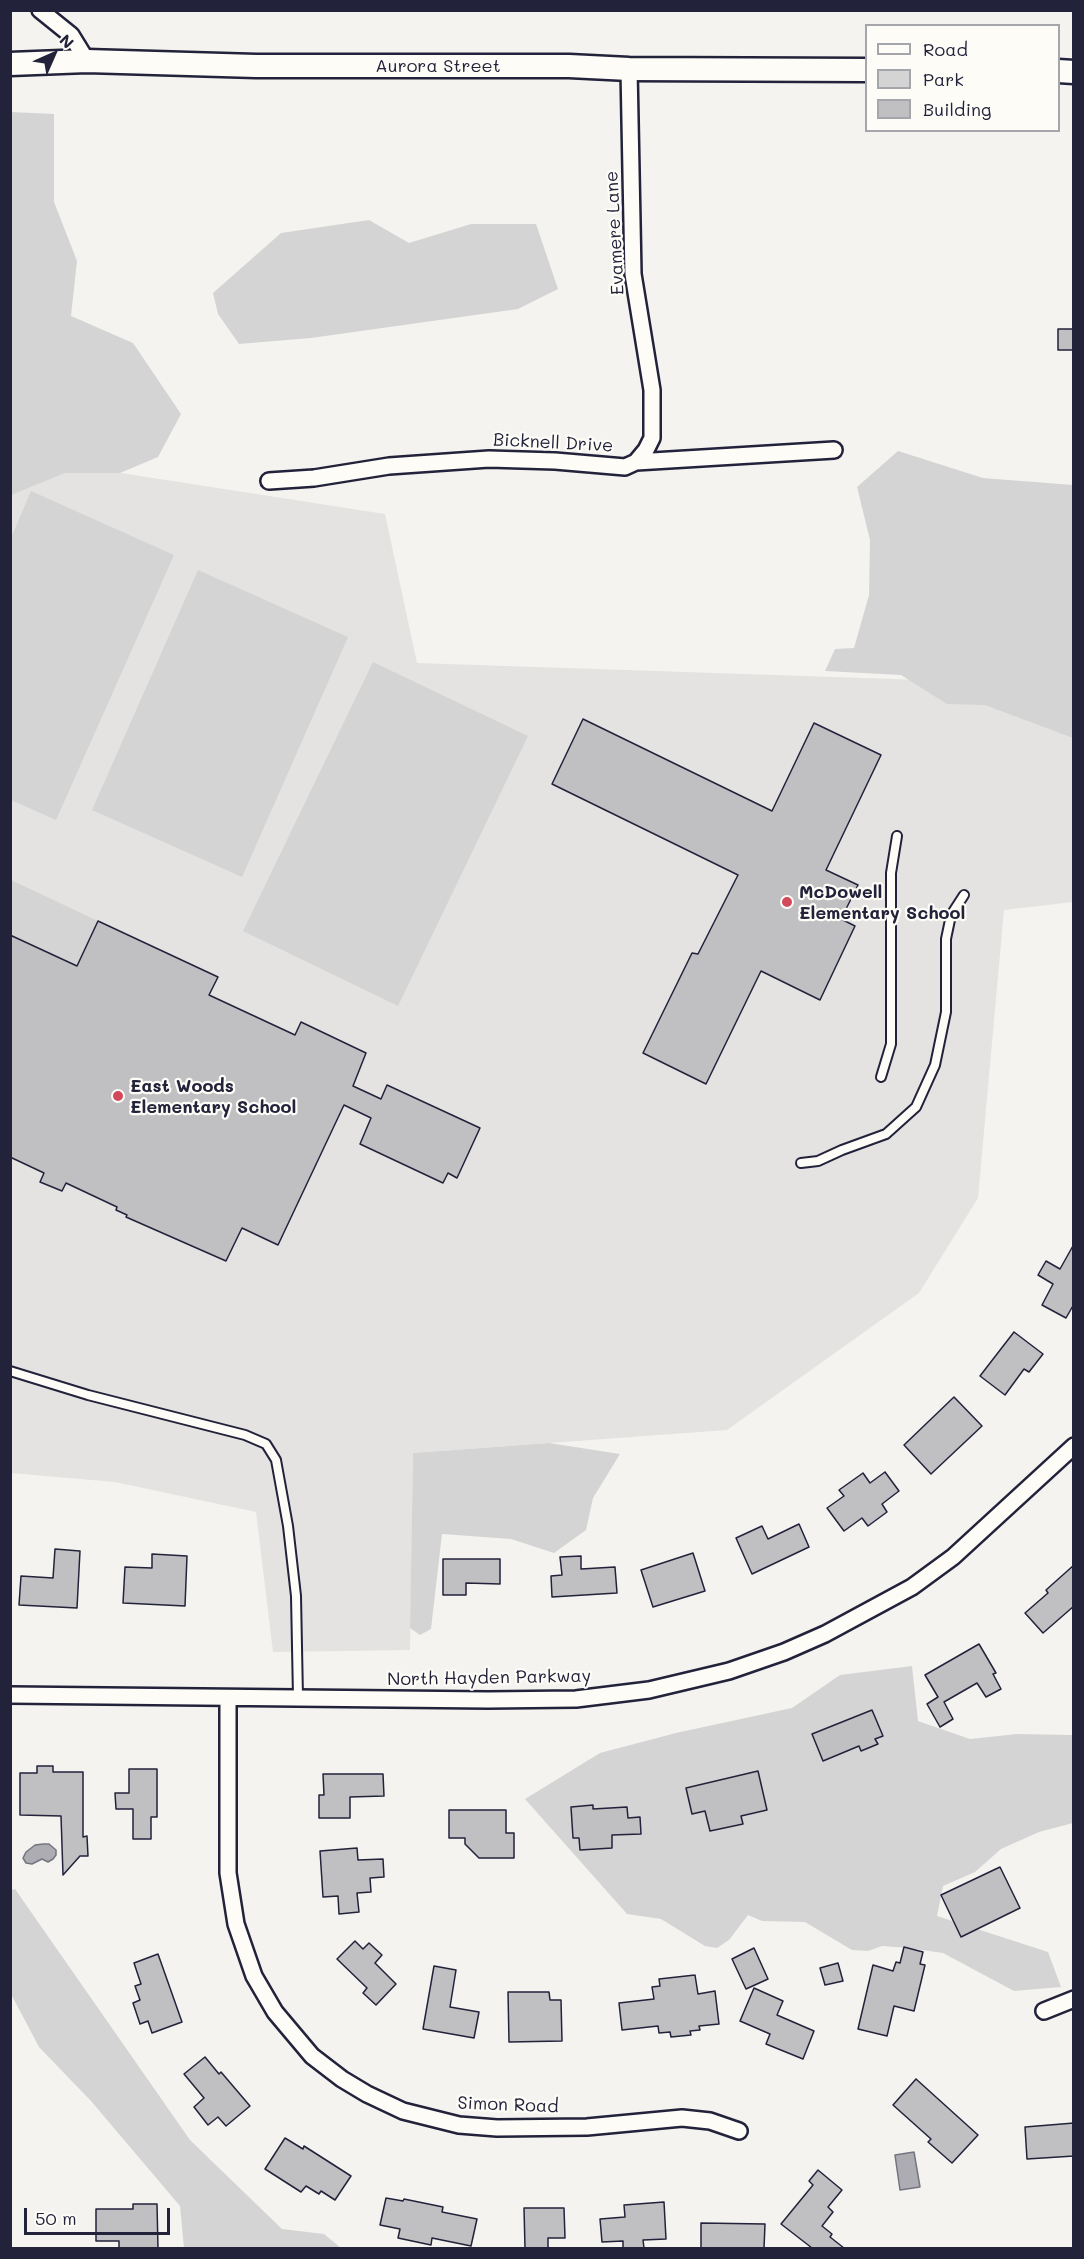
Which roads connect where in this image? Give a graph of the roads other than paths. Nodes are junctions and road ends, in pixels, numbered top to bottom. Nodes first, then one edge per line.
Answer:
1 (40, 10) edge
2 (87, 61) junction
3 (10, 64) edge
4 (629, 69) junction
5 (865, 70) edge
6 (834, 450) dead end
7 (636, 462) junction
8 (269, 481) dead end
9 (897, 836) dead end
10 (964, 895) dead end
11 (881, 1077) dead end
12 (801, 1163) dead end
13 (10, 1371) edge
14 (1074, 1446) edge
15 (10, 1695) edge
16 (298, 1697) junction
17 (228, 1698) junction
18 (1074, 1999) edge
19 (1044, 2011) dead end
20 (739, 2131) dead end

1 - 2 street
2 - 3 street, Aurora Street
2 - 4 street, Aurora Street
4 - 5 street, Aurora Street
4 - 7 street, Evamere Lane
6 - 7 street, Bicknell Drive
7 - 8 street, Bicknell Drive
9 - 11 lane
10 - 12 lane
13 - 16 lane
14 - 16 street, North Hayden Parkway
15 - 17 street, North Hayden Parkway
16 - 17 street, North Hayden Parkway
17 - 20 street, Simon Road
18 - 19 street

